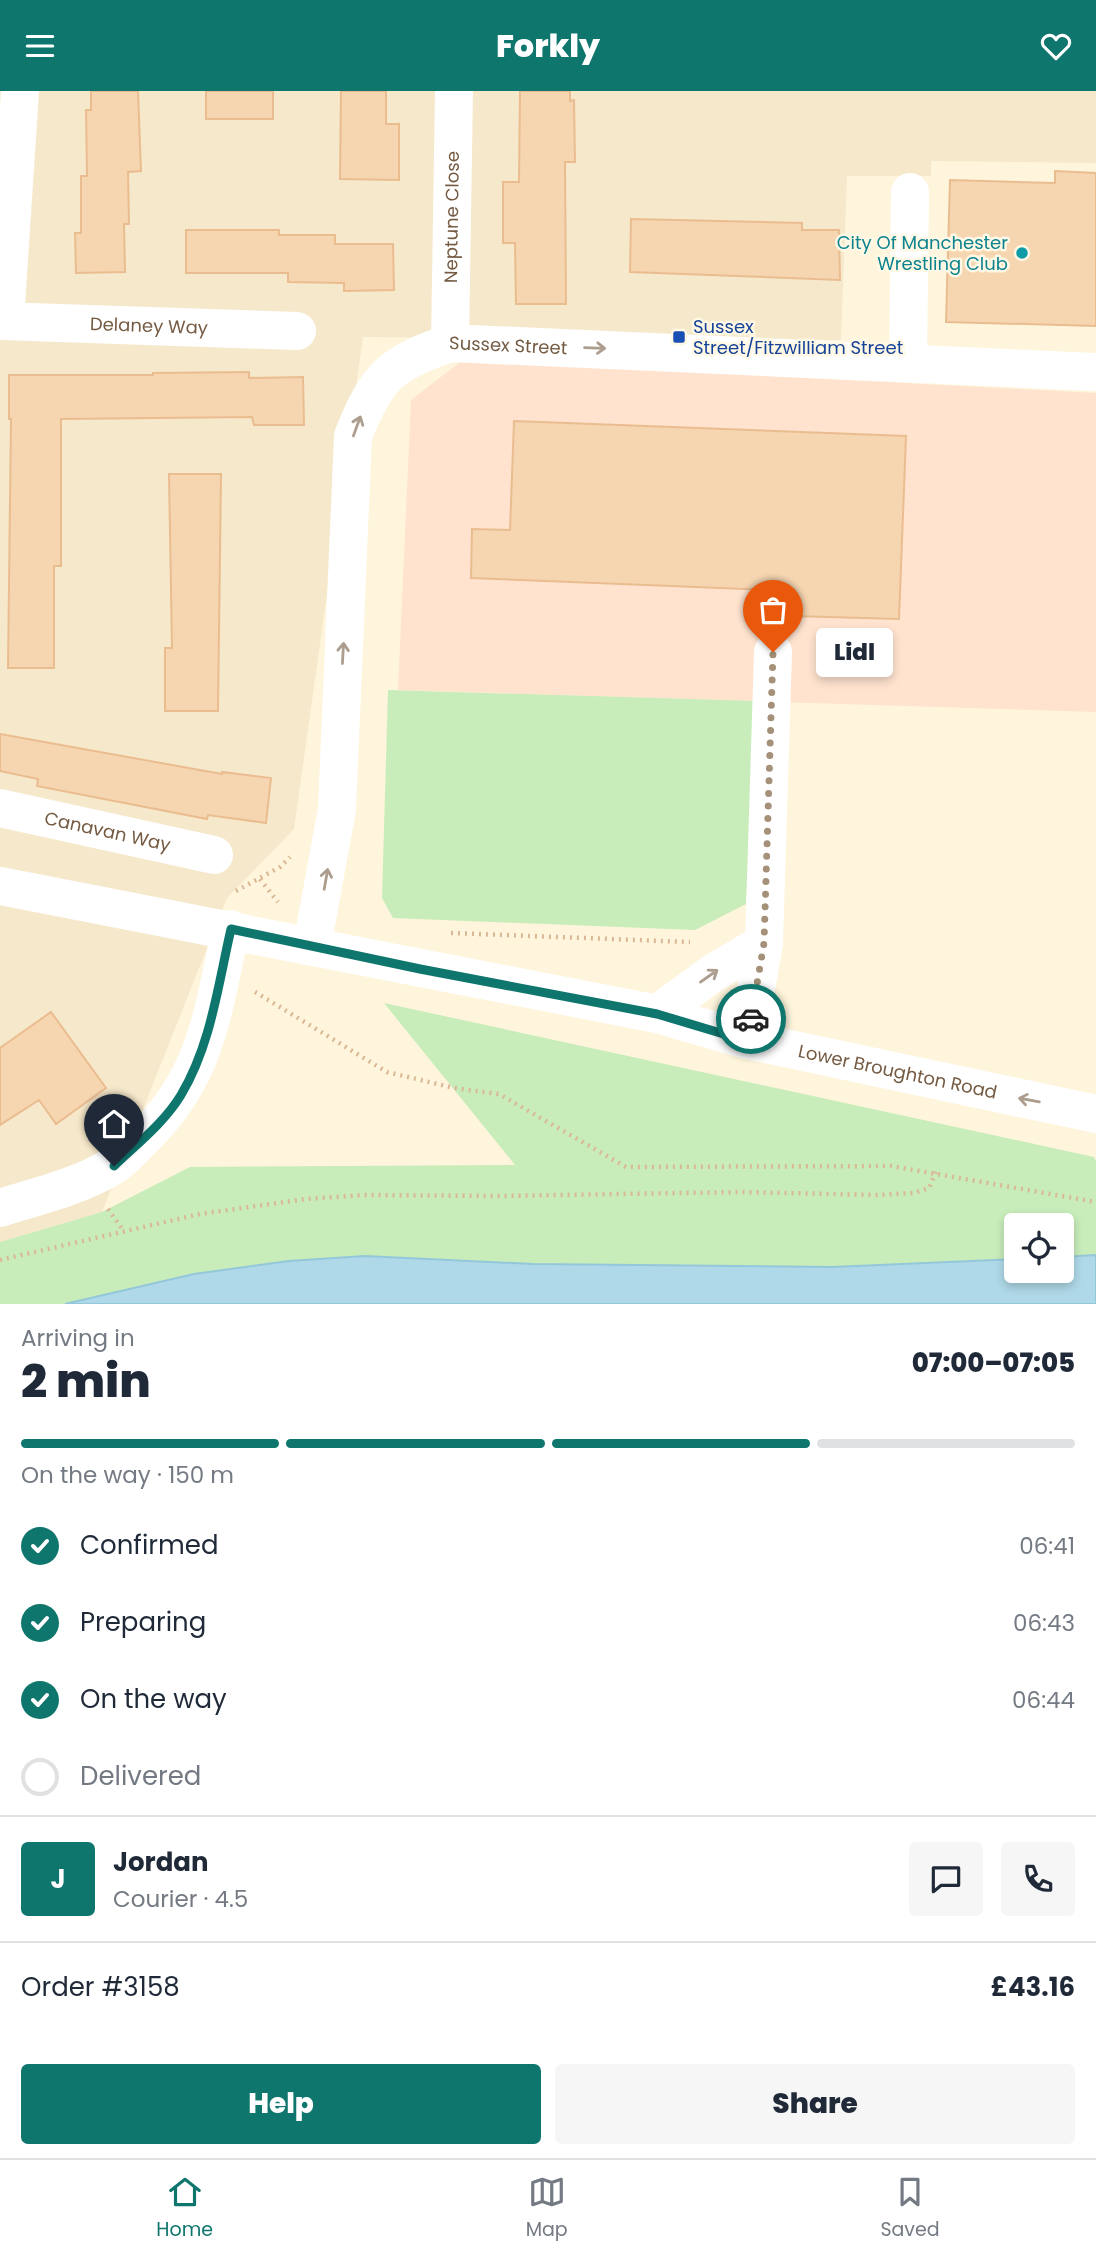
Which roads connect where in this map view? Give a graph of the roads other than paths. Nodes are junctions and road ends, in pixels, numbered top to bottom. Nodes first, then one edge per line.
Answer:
1 (20, 91) edge
2 (454, 91) edge
3 (910, 192) dead end
4 (3, 321) edge
5 (297, 331) dead end
6 (450, 343) junction
7 (908, 363) junction
8 (1096, 372) edge
9 (773, 652) dead end
10 (0, 808) edge
11 (214, 855) dead end
12 (0, 886) edge
13 (229, 911) junction
14 (764, 943) junction
15 (313, 946) junction
16 (657, 1014) junction
17 (747, 1041) junction
18 (1096, 1114) edge
19 (0, 1208) edge

1 - 4 street
2 - 6 street, Neptune Close
3 - 7 street
4 - 5 street, Delaney Way
6 -> 7 street, Sussex Street
15 -> 6 street, Sussex Street
7 - 8 street, Sussex Street
9 - 14 street
10 - 11 street, Canavan Way
12 - 13 street, Lower Broughton Road
13 - 15 street, Lower Broughton Road
13 - 19 street
16 -> 14 street
14 - 17 street
15 - 16 street, Lower Broughton Road
16 - 17 street, Lower Broughton Road
18 -> 17 street, Lower Broughton Road

